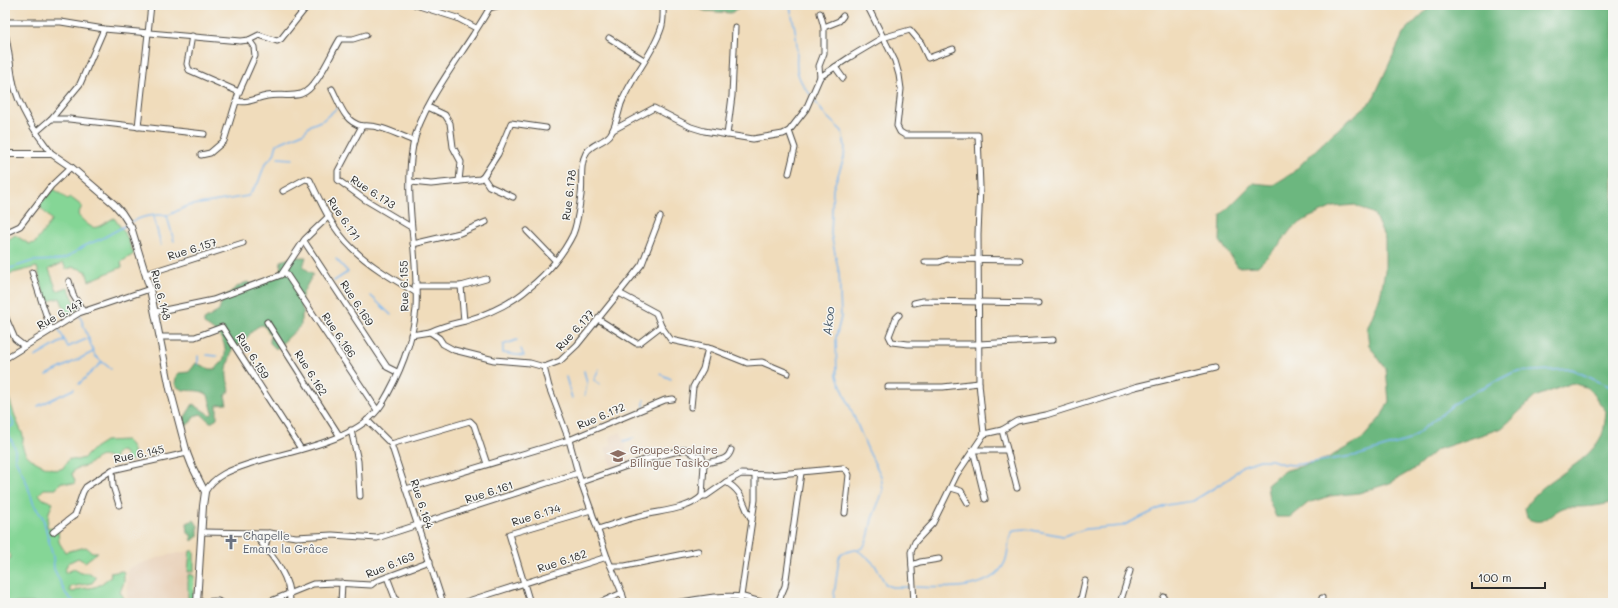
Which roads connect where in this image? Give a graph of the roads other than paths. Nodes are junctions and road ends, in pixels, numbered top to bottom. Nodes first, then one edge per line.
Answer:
1 (151, 5) edge
2 (308, 5) edge
3 (416, 5) edge
4 (500, 5) edge
5 (662, 5) edge
6 (879, 5) edge
7 (490, 7) edge
8 (868, 7) edge
9 (820, 13) dead end
10 (843, 16) dead end
11 (5, 22) edge
12 (735, 27) dead end
13 (824, 27) junction
14 (476, 28) junction
15 (104, 29) junction
16 (5, 32) edge
17 (149, 32) junction
18 (366, 35) dead end
19 (192, 36) junction
20 (609, 38) dead end
21 (882, 38) junction
22 (249, 40) junction
23 (953, 49) dead end
24 (644, 60) junction
25 (835, 67) junction
26 (820, 78) junction
27 (843, 78) dead end
28 (13, 81) junction
29 (5, 82) edge
30 (332, 89) dead end
31 (239, 92) junction
32 (237, 101) junction
33 (428, 107) junction
34 (50, 119) junction
35 (362, 126) junction
36 (138, 127) junction
37 (546, 128) dead end
38 (613, 130) junction
39 (789, 131) junction
40 (36, 132) junction
41 (204, 134) dead end
42 (727, 135) junction
43 (414, 141) junction
44 (5, 154) edge
45 (52, 154) junction
46 (201, 155) dead end
47 (70, 167) junction
48 (789, 173) dead end
49 (483, 178) junction
50 (410, 182) junction
51 (459, 182) junction
52 (283, 191) dead end
53 (513, 197) dead end
54 (329, 216) junction
55 (660, 217) dead end
56 (486, 222) dead end
57 (411, 227) junction
58 (6, 231) edge
59 (527, 231) dead end
60 (304, 241) junction
61 (243, 243) dead end
62 (413, 244) junction
63 (555, 260) junction
64 (1020, 260) dead end
65 (979, 261) junction
66 (925, 262) dead end
67 (32, 272) dead end
68 (285, 272) junction
69 (146, 274) junction
70 (486, 280) dead end
71 (69, 281) dead end
72 (460, 286) junction
73 (150, 289) junction
74 (415, 289) junction
75 (619, 293) junction
76 (979, 302) junction
77 (1039, 302) dead end
78 (914, 303) dead end
79 (83, 311) junction
80 (155, 312) junction
81 (899, 315) dead end
82 (5, 316) edge
83 (598, 319) junction
84 (464, 321) junction
85 (267, 322) dead end
86 (661, 326) junction
87 (51, 330) junction
88 (430, 332) junction
89 (411, 335) junction
90 (160, 337) junction
91 (1053, 340) dead end
92 (979, 344) junction
93 (24, 346) junction
94 (708, 348) junction
95 (6, 358) edge
96 (544, 367) junction
97 (1215, 368) dead end
98 (398, 372) junction
99 (788, 373) dead end
100 (979, 383) junction
101 (888, 387) dead end
102 (673, 399) dead end
103 (691, 407) dead end
104 (377, 410) junction
105 (367, 420) junction
106 (350, 430) junction
107 (1002, 430) junction
108 (984, 434) junction
109 (339, 435) junction
110 (569, 440) junction
111 (391, 444) junction
112 (301, 449) junction
113 (731, 450) dead end
114 (973, 450) junction
115 (1006, 450) junction
116 (187, 453) junction
117 (487, 464) junction
118 (704, 464) junction
119 (112, 470) junction
120 (578, 473) junction
121 (801, 473) junction
122 (755, 475) junction
123 (582, 482) junction
124 (726, 482) junction
125 (951, 488) junction
126 (1017, 488) dead end
127 (406, 489) junction
128 (205, 492) junction
129 (360, 496) dead end
130 (702, 496) junction
131 (985, 499) dead end
132 (968, 503) dead end
133 (119, 505) dead end
134 (591, 510) junction
135 (844, 513) dead end
136 (752, 520) junction
137 (418, 525) junction
138 (598, 529) junction
139 (53, 532) dead end
140 (202, 532) junction
141 (253, 533) junction
142 (269, 533) junction
143 (264, 547) junction
144 (698, 551) dead end
145 (607, 557) junction
146 (939, 559) dead end
147 (430, 560) junction
148 (611, 566) junction
149 (912, 566) junction
150 (1130, 571) dead end
151 (387, 577) junction
152 (1085, 581) dead end
153 (342, 583) junction
154 (524, 583) junction
155 (290, 592) junction
156 (622, 594) junction
157 (741, 597) junction
158 (1164, 597) dead end
159 (197, 602) edge
160 (221, 603) edge
161 (266, 603) edge
162 (290, 603) edge
163 (341, 603) edge
164 (397, 603) edge
165 (443, 603) edge
166 (462, 603) edge
167 (530, 603) edge
168 (599, 603) edge
169 (625, 603) edge
170 (674, 603) edge
171 (740, 603) edge
172 (914, 603) edge
173 (1080, 603) edge
174 (1120, 603) edge
175 (1162, 603) edge

1 - 17 street
2 - 22 street
3 - 14 street
4 - 7 street
5 - 24 street, Rue 6.178
6 - 8 street
7 - 14 street, Rue 6.155
8 - 21 street
9 - 13 street
10 - 13 street
11 - 15 street
12 - 42 street
13 - 26 street
14 - 33 street, Rue 6.155
15 - 17 street
15 - 34 street
16 - 28 street, Rue 6.148
17 - 19 street
17 - 36 street
18 - 32 street
19 - 22 street
19 - 31 street
20 - 24 street
21 - 23 street
21 - 25 street
21 - 65 street
22 - 31 street
24 - 38 street, Rue 6.178
25 - 26 street
25 - 27 street
26 - 39 street
28 - 29 street
28 - 40 street, Rue 6.148
30 - 35 street
31 - 32 street
32 - 46 street
33 - 43 street, Rue 6.155
33 - 51 street
34 - 36 street
34 - 40 street
35 - 43 street
35 - 57 street, Rue 6.173
36 - 41 street
37 - 49 street
38 - 42 street
38 - 63 street, Rue 6.178
39 - 42 street
39 - 48 street
40 - 45 street, Rue 6.148
43 - 50 street, Rue 6.155
44 - 45 street
45 - 47 street, Rue 6.148
47 - 58 street
47 - 69 street, Rue 6.148
49 - 51 street
49 - 53 street
50 - 51 street
50 - 57 street, Rue 6.155
52 - 54 street, Rue 6.171
54 - 60 street
54 - 74 street, Rue 6.171
55 - 75 street, Rue 6.177
56 - 62 street
57 - 62 street, Rue 6.155
59 - 63 street
60 - 68 street
60 - 98 street, Rue 6.169
61 - 69 street, Rue 6.157
62 - 74 street, Rue 6.155
63 - 84 street, Rue 6.178
64 - 65 street
65 - 66 street
65 - 76 street
67 - 87 street
68 - 80 street
68 - 104 street, Rue 6.166
69 - 73 street, Rue 6.148
70 - 72 street
71 - 79 street
72 - 74 street
72 - 84 street
73 - 79 street, Rue 6.147
73 - 80 street, Rue 6.148
74 - 89 street, Rue 6.155
75 - 83 street, Rue 6.177
75 - 86 street
76 - 77 street
76 - 78 street
76 - 92 street
79 - 87 street, Rue 6.147
80 - 90 street, Rue 6.148
81 - 92 street
82 - 93 street
83 - 86 street
83 - 96 street, Rue 6.177
84 - 88 street, Rue 6.178
85 - 109 street, Rue 6.162
86 - 94 street
87 - 93 street, Rue 6.147
88 - 89 street
88 - 96 street
89 - 98 street, Rue 6.155
90 - 112 street, Rue 6.159
90 - 116 street, Rue 6.148
91 - 92 street
92 - 100 street
93 - 95 street, Rue 6.147
94 - 99 street
94 - 103 street
96 - 110 street
97 - 107 street
98 - 104 street, Rue 6.155
100 - 101 street
100 - 108 street
102 - 110 street, Rue 6.172
104 - 105 street, Rue 6.155
105 - 106 street, Rue 6.155
105 - 111 street, Rue 6.164
106 - 109 street, Rue 6.155
106 - 129 street
107 - 108 street
107 - 115 street
108 - 114 street
109 - 112 street, Rue 6.155
110 - 117 street
110 - 120 street, Rue 6.172
111 - 117 street
111 - 127 street, Rue 6.164
112 - 128 street, Rue 6.155
113 - 118 street
114 - 115 street
114 - 125 street
114 - 131 street
115 - 126 street
116 - 119 street, Rue 6.145
116 - 128 street, Rue 6.148
117 - 127 street
118 - 123 street
118 - 130 street
119 - 133 street
119 - 139 street, Rue 6.145
120 - 123 street
120 - 137 street, Rue 6.161
121 - 122 street
121 - 135 street
121 - 157 street
122 - 124 street
122 - 136 street
123 - 134 street
124 - 130 street
124 - 136 street
125 - 132 street
125 - 149 street
127 - 137 street, Rue 6.164
128 - 140 street, Rue 6.148
130 - 138 street
134 - 138 street
134 - 154 street, Rue 6.174
136 - 157 street
137 - 142 street, Rue 6.161
137 - 147 street, Rue 6.164
138 - 145 street
140 - 141 street, Rue 6.161
140 - 159 street, Rue 6.148
141 - 142 street, Rue 6.161
141 - 143 street
142 - 143 street
143 - 155 street
144 - 148 street
145 - 148 street
145 - 154 street, Rue 6.182
146 - 149 street
147 - 151 street, Rue 6.163
147 - 165 street, Rue 6.164
148 - 156 street
149 - 172 street
150 - 174 street
151 - 153 street, Rue 6.163
151 - 164 street
152 - 173 street
153 - 155 street, Rue 6.163
153 - 163 street
154 - 166 street, Rue 6.182
154 - 167 street, Rue 6.174
155 - 161 street, Rue 6.163
155 - 162 street
156 - 168 street
156 - 169 street
157 - 170 street
157 - 171 street
158 - 175 street
159 - 160 street

